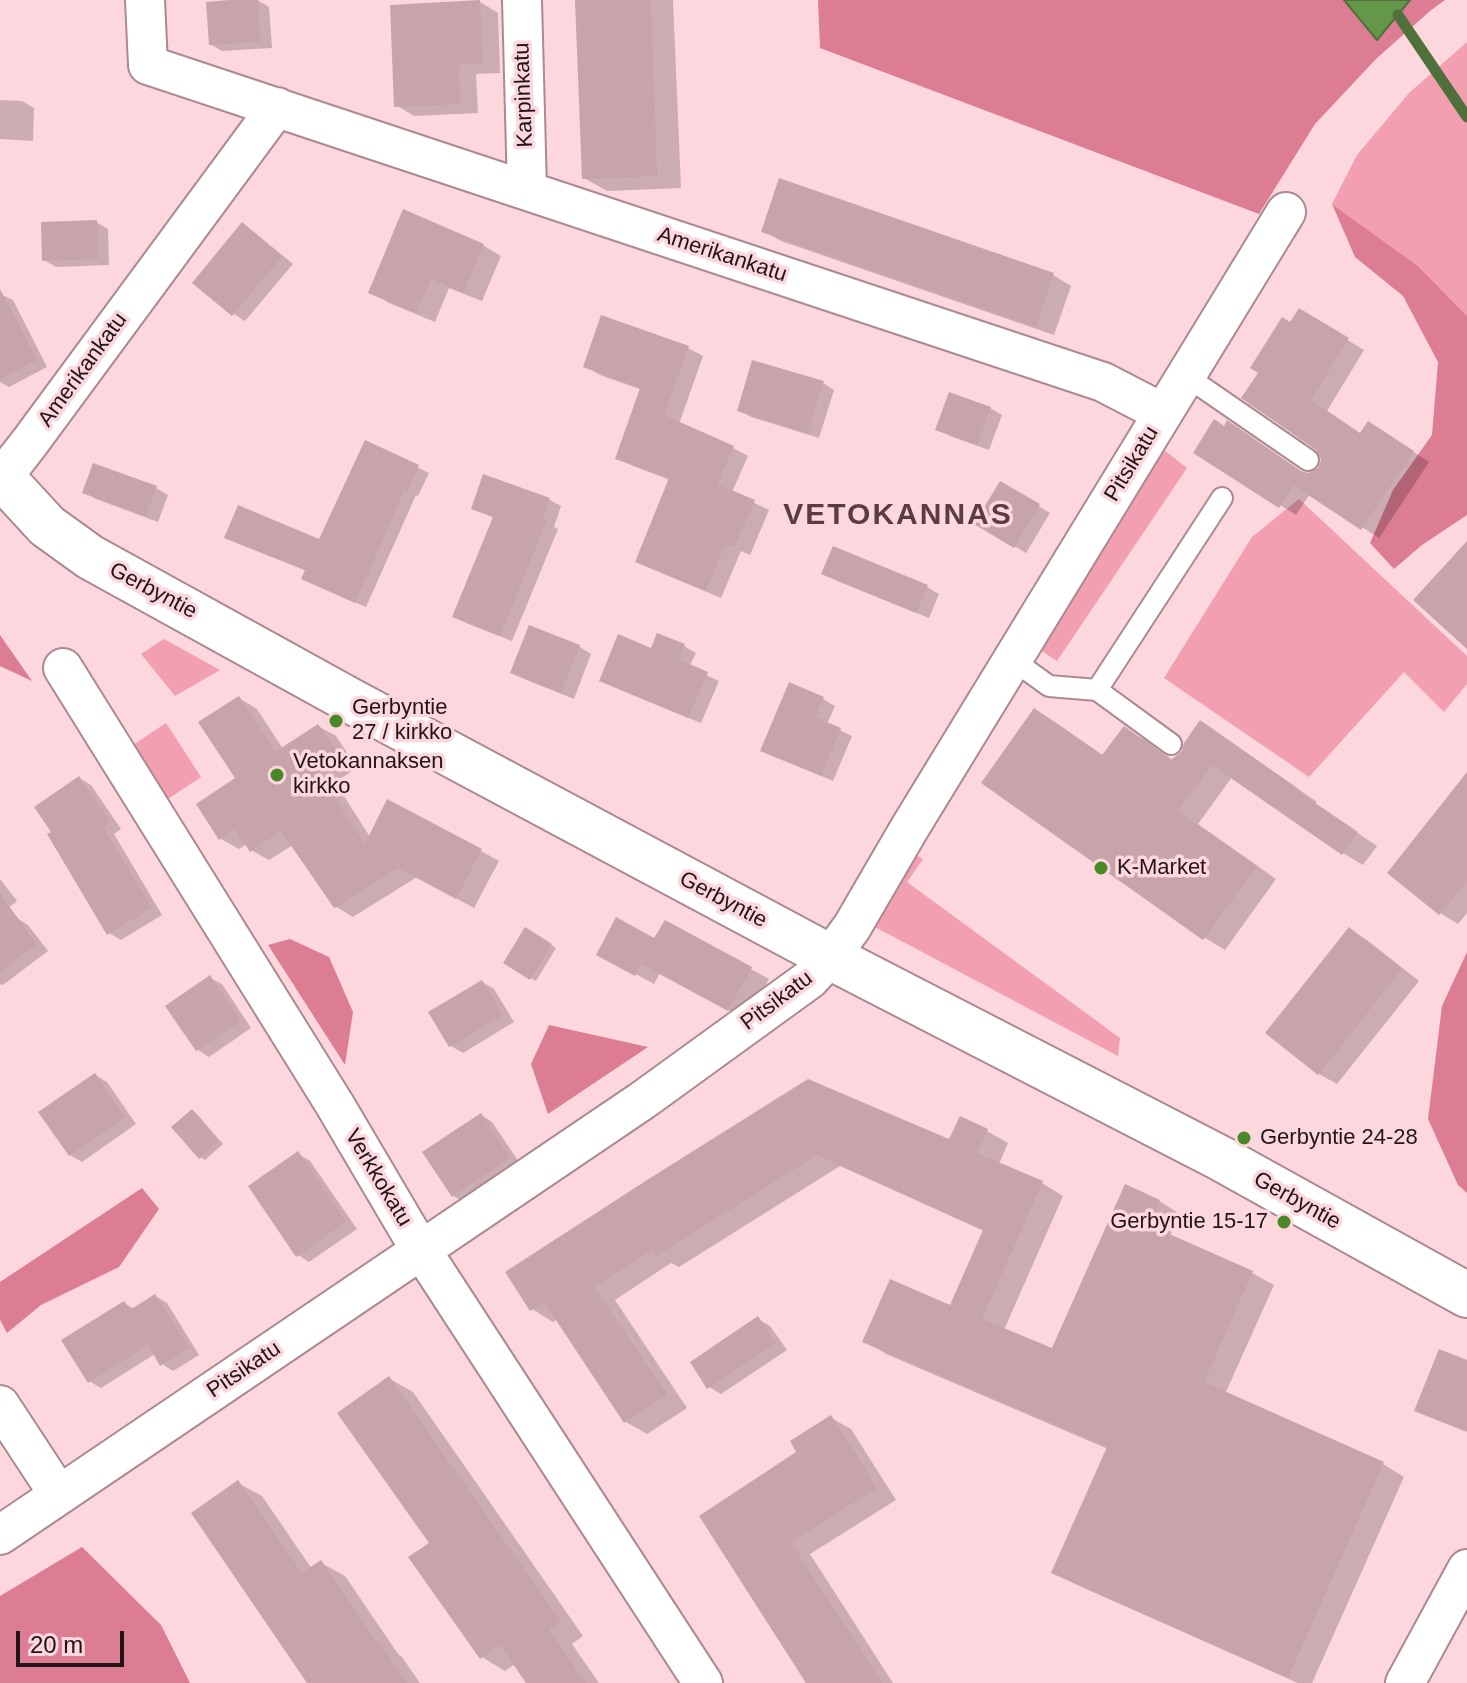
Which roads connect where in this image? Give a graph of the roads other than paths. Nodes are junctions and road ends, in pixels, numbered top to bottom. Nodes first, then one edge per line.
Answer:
1 (145, 0) edge
2 (522, 0) edge
3 (277, 107) junction
4 (527, 190) junction
5 (1286, 212) dead end
6 (1186, 376) junction
7 (1163, 413) junction
8 (1308, 460) dead end
9 (6, 492) edge
10 (1222, 498) dead end
11 (1013, 660) junction
12 (63, 668) dead end
13 (1097, 690) junction
14 (1171, 744) dead end
15 (830, 957) junction
16 (422, 1250) junction
17 (1467, 1295) edge
18 (0, 1405) edge
19 (59, 1495) junction
20 (0, 1535) edge
21 (1467, 1569) edge
22 (703, 1683) edge
23 (1405, 1683) edge

1 - 3 street, Amerikankatu
2 - 4 street, Karpinkatu
3 - 4 street, Amerikankatu
3 - 9 street, Amerikankatu
4 - 7 street, Amerikankatu
5 - 6 street, Pitsikatu
6 - 7 street, Pitsikatu
6 - 8 lane
7 - 11 street, Pitsikatu
9 - 15 main road, Gerbyntie
10 - 13 lane
11 - 13 lane
11 - 15 street, Pitsikatu
12 - 16 street, Verkkokatu
13 - 14 lane
15 - 16 street, Pitsikatu
15 - 17 main road, Gerbyntie
16 - 19 street, Pitsikatu
16 - 22 street, Verkkokatu
18 - 19 street
19 - 20 street, Pitsikatu
21 - 23 street

